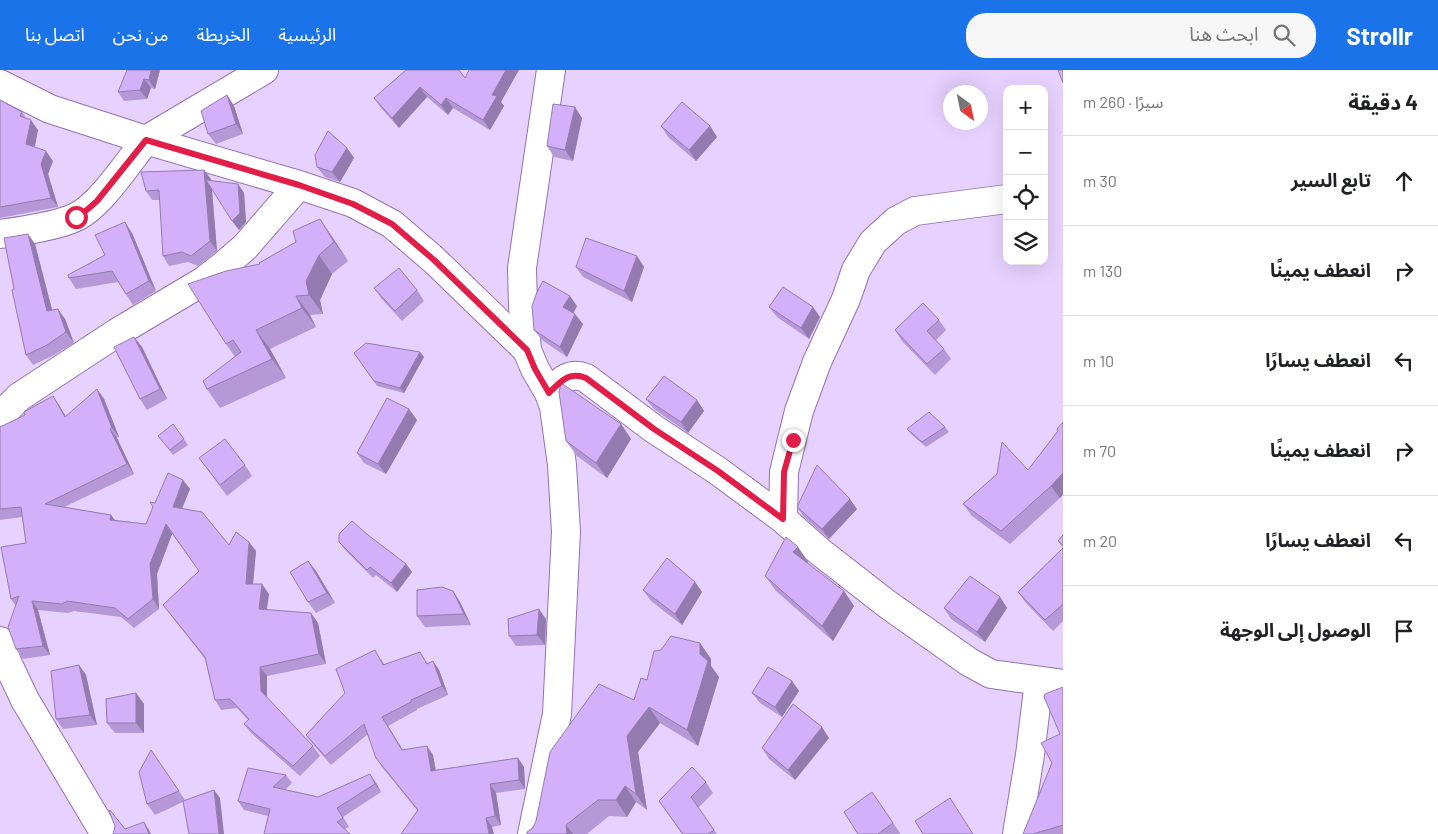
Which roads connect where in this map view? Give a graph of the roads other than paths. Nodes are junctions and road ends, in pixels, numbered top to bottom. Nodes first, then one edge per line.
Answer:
1 (264, 70) edge
2 (551, 70) edge
3 (0, 84) edge
4 (146, 140) junction
5 (299, 185) junction
6 (1003, 200) edge
7 (0, 234) edge
8 (527, 350) junction
9 (549, 393) junction
10 (0, 416) edge
11 (783, 519) junction
12 (0, 641) edge
13 (1051, 683) edge
14 (105, 834) edge
15 (532, 834) edge
16 (1017, 834) edge

1 - 4 street
2 - 8 street
3 - 4 street
4 - 5 street
4 - 7 street
5 - 8 street
5 - 10 street
6 - 11 street
8 - 9 street
9 - 11 street
9 - 15 street
11 - 13 street
12 - 14 street
13 - 16 street

